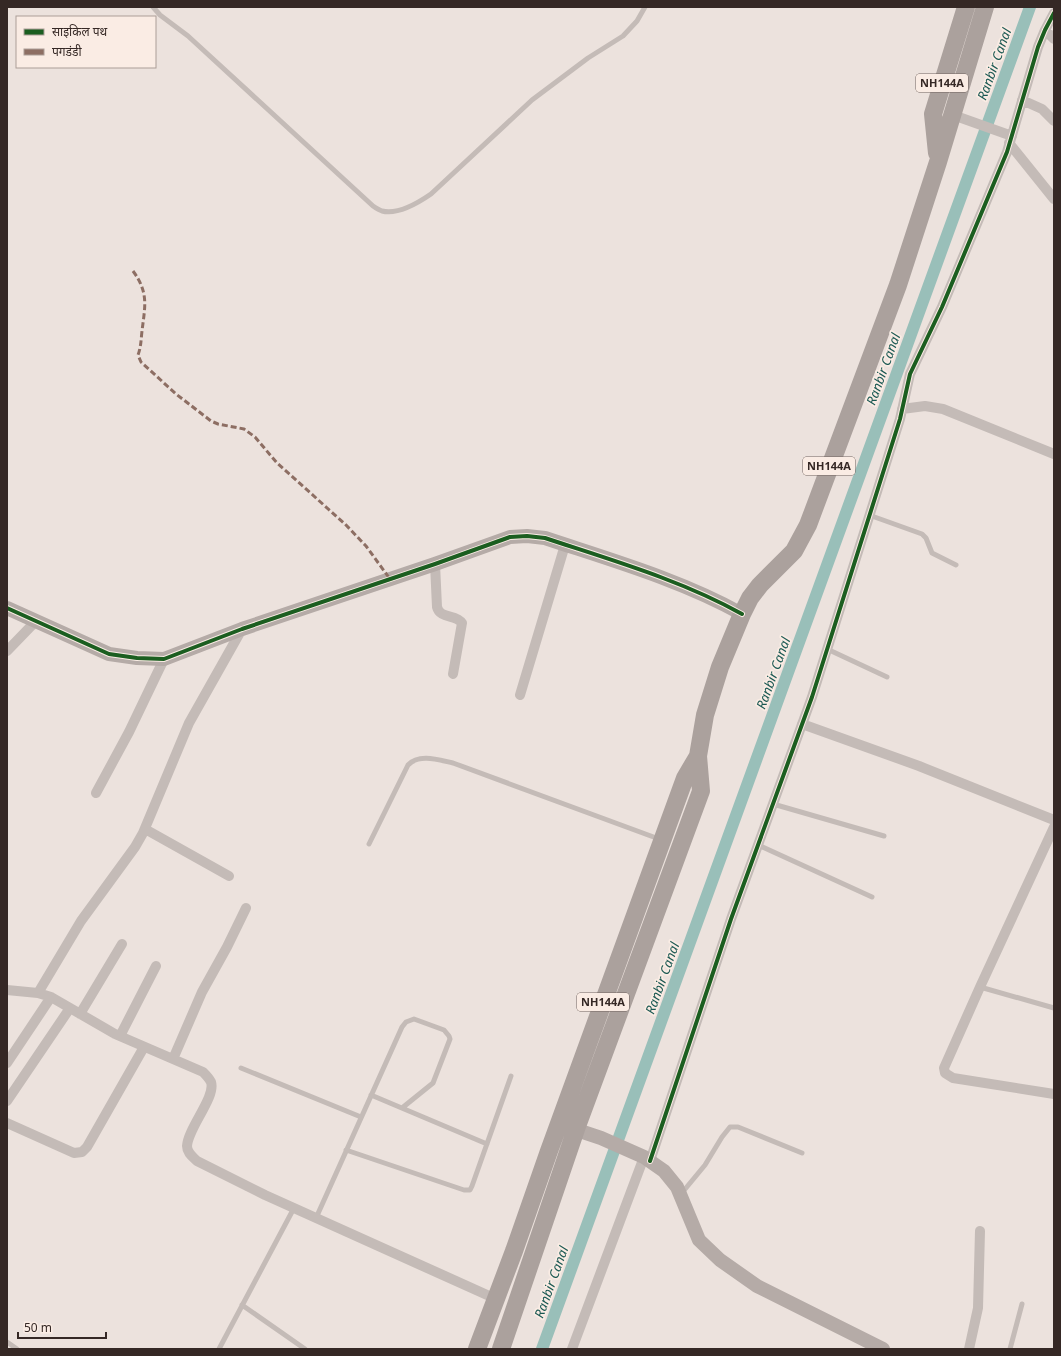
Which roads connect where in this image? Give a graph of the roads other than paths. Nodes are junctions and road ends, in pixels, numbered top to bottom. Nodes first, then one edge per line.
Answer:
1 (153, 7) edge
2 (645, 7) edge
3 (966, 7) edge
4 (985, 7) edge
5 (1054, 13) edge
6 (1045, 30) junction
7 (1054, 39) edge
8 (1022, 100) junction
9 (960, 118) junction
10 (1054, 122) edge
11 (1011, 140) junction
12 (938, 162) junction
13 (1054, 199) edge
14 (902, 408) junction
15 (1054, 454) edge
16 (870, 515) junction
17 (565, 545) junction
18 (435, 564) junction
19 (956, 565) dead end
20 (7, 608) edge
21 (742, 614) junction
22 (35, 622) junction
23 (242, 628) junction
24 (827, 649) junction
25 (7, 651) edge
26 (164, 659) junction
27 (453, 674) dead end
28 (887, 677) dead end
29 (520, 695) dead end
30 (802, 724) junction
31 (698, 756) junction
32 (96, 793) dead end
33 (773, 804) junction
34 (1054, 820) edge
35 (1054, 827) edge
36 (145, 829) junction
37 (884, 836) dead end
38 (662, 840) junction
39 (369, 844) dead end
40 (758, 845) junction
41 (229, 876) dead end
42 (872, 897) dead end
43 (246, 908) dead end
44 (122, 944) dead end
45 (156, 966) dead end
46 (980, 987) junction
47 (7, 990) edge
48 (38, 993) junction
49 (50, 997) junction
50 (70, 1008) junction
51 (1054, 1008) edge
52 (80, 1014) junction
53 (120, 1036) junction
54 (144, 1047) junction
55 (173, 1059) junction
56 (7, 1063) edge
57 (241, 1068) dead end
58 (511, 1076) dead end
59 (1054, 1094) edge
60 (371, 1095) junction
61 (7, 1101) edge
62 (402, 1108) junction
63 (361, 1117) junction
64 (7, 1124) edge
65 (558, 1124) junction
66 (576, 1129) junction
67 (487, 1144) junction
68 (346, 1150) junction
69 (802, 1153) dead end
70 (647, 1159) junction
71 (681, 1195) junction
72 (294, 1208) junction
73 (316, 1218) junction
74 (980, 1231) dead end
75 (496, 1299) junction
76 (1022, 1304) dead end
77 (242, 1305) junction
78 (7, 1342) edge
79 (17, 1349) edge
80 (219, 1349) edge
81 (305, 1349) edge
82 (476, 1349) edge
83 (501, 1349) edge
84 (572, 1349) edge
85 (883, 1349) edge
86 (969, 1349) edge
87 (1010, 1349) edge

1 - 2 lane
3 - 12 highway, NH144A
4 - 9 highway, NH144A
5 - 6 street
6 - 7 street
6 - 8 street
8 - 10 street
8 - 11 street
9 - 11 street
9 - 12 highway, NH144A
11 - 13 street
11 - 14 street
12 - 21 highway, NH144A
14 - 15 street
14 - 16 street
16 - 19 lane
16 - 24 street
17 - 18 street
17 - 21 street
17 - 29 street
18 - 23 street
18 - 27 street
20 - 22 street
21 - 31 highway, NH144A
22 - 25 street
22 - 26 street
23 - 26 street
23 - 36 street
24 - 28 lane
24 - 30 street
26 - 32 street
30 - 33 street
30 - 34 street
31 - 38 highway, NH144A
31 - 66 highway, NH144A
33 - 37 lane
33 - 40 street
35 - 46 street
36 - 41 street
36 - 48 street
38 - 39 lane
38 - 65 highway, NH144A
40 - 42 lane
40 - 70 street
43 - 55 street
44 - 52 street
45 - 53 street
46 - 51 lane
46 - 59 street
47 - 48 street
48 - 49 street
49 - 50 street
49 - 56 street
50 - 52 street
50 - 61 street
52 - 53 street
53 - 54 street
54 - 55 street
54 - 64 street
55 - 72 street
57 - 63 lane
58 - 67 lane
60 - 62 lane
60 - 62 lane
60 - 63 lane
62 - 67 lane
63 - 68 lane
65 - 66 street
65 - 75 highway, NH144A
66 - 70 street
66 - 83 highway, NH144A
67 - 68 lane
68 - 73 lane
69 - 71 lane
70 - 71 street
70 - 84 street
71 - 85 street
72 - 73 street
72 - 77 lane
73 - 75 street
74 - 86 street
75 - 82 highway
76 - 87 lane
77 - 80 lane
77 - 81 lane
78 - 79 lane

